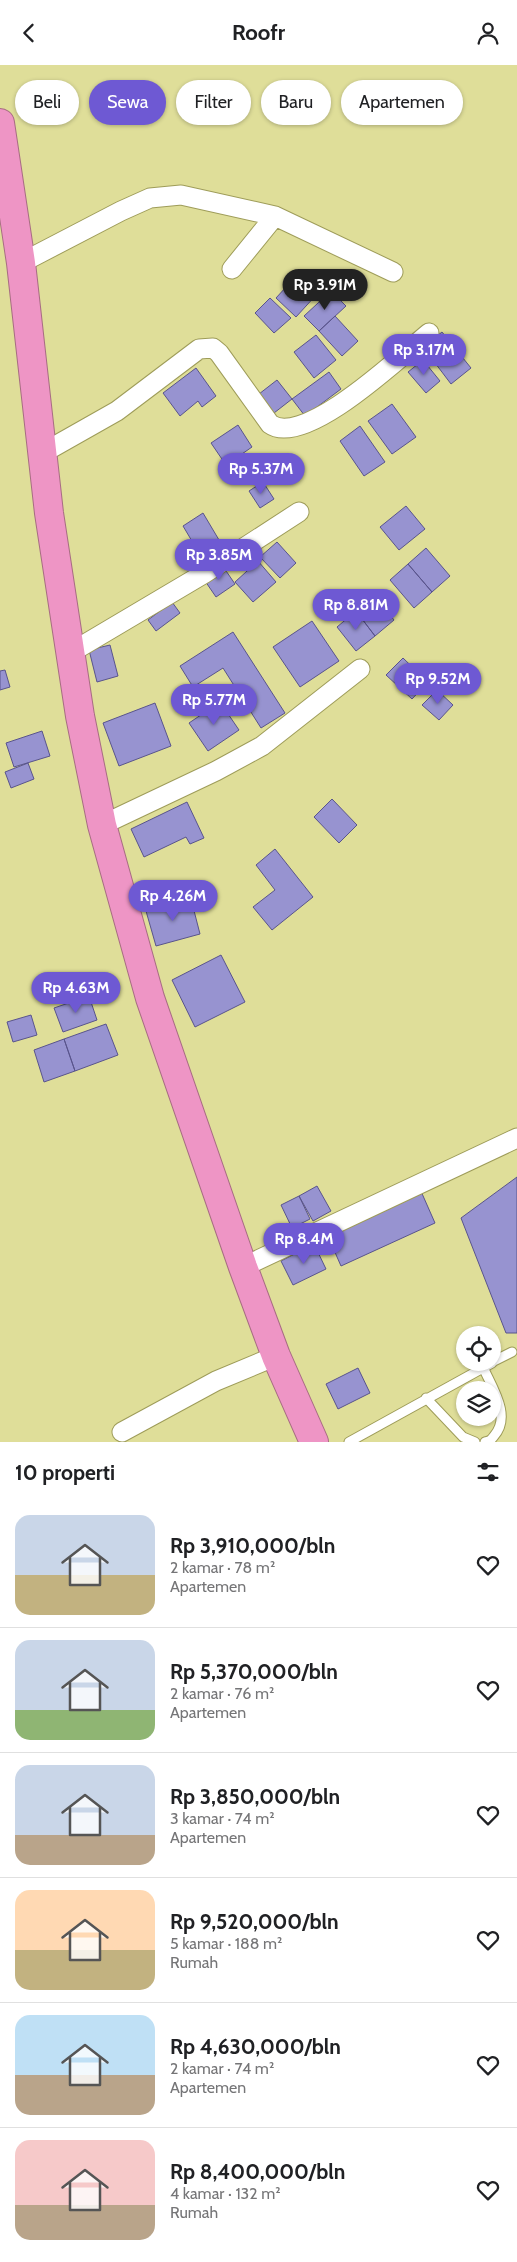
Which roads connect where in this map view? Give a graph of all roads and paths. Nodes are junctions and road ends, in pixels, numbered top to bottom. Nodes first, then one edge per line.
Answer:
1 (0, 123) edge
2 (275, 216) junction
3 (21, 263) junction
4 (232, 269) dead end
5 (393, 272) dead end
6 (429, 333) dead end
7 (41, 454) junction
8 (299, 513) dead end
9 (70, 653) junction
10 (360, 669) dead end
11 (102, 825) junction
12 (517, 1137) edge
13 (243, 1267) junction
14 (512, 1351) dead end
15 (276, 1356) junction
16 (501, 1357) edge
17 (476, 1371) edge
18 (491, 1371) edge
19 (426, 1398) junction
20 (122, 1432) dead end
21 (314, 1442) edge
22 (349, 1442) edge
23 (475, 1442) edge
24 (485, 1442) edge

1 - 3 highway
2 - 3 street
2 - 4 street
2 - 5 street
3 - 7 highway
6 - 7 street
7 - 9 highway
8 - 9 street
9 - 11 highway
10 - 11 street
11 - 13 highway
12 - 13 street
13 - 15 highway
14 - 16 lane
15 - 20 street
15 - 21 highway
17 - 19 lane
18 - 24 lane
19 - 22 lane
19 - 23 lane

